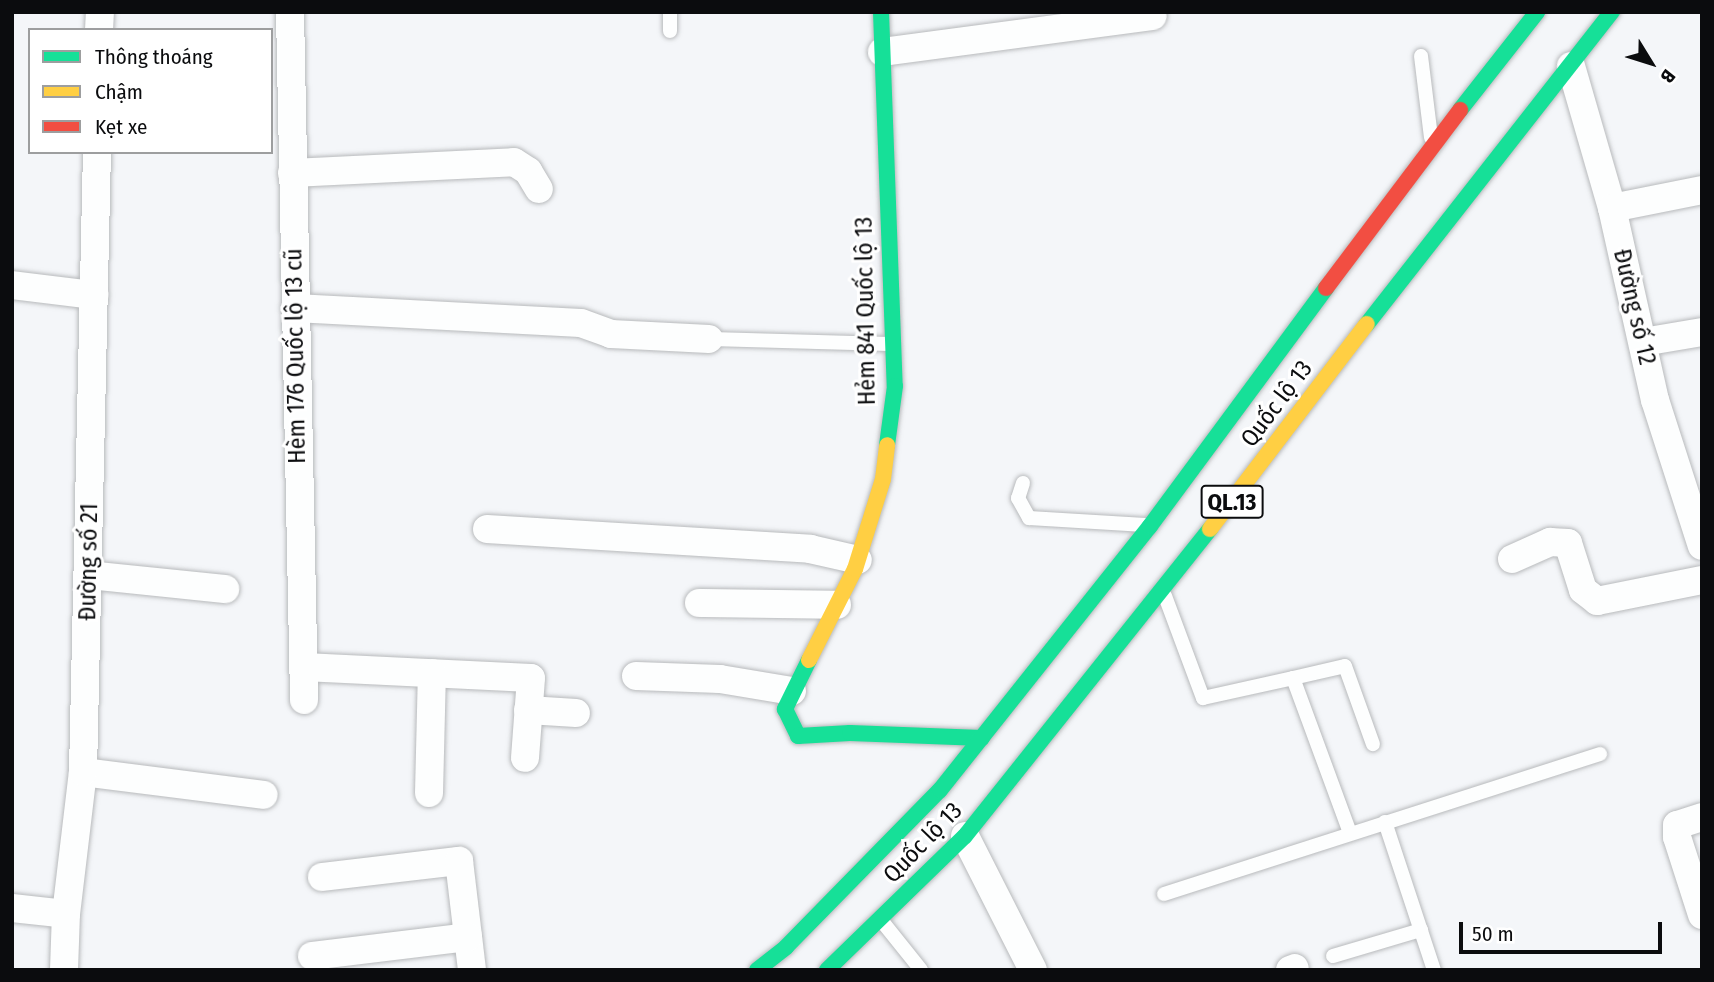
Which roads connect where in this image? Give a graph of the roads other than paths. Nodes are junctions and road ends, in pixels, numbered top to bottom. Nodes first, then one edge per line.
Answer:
1 (290, 12) edge
2 (670, 12) edge
3 (881, 12) edge
4 (1537, 12) edge
5 (1612, 12) edge
6 (1153, 16) dead end
7 (670, 31) dead end
8 (882, 52) junction
9 (1422, 56) dead end
10 (1571, 66) junction
11 (1432, 145) junction
12 (97, 154) edge
13 (292, 173) junction
14 (539, 189) dead end
15 (1702, 190) edge
16 (1612, 208) junction
17 (12, 285) edge
18 (94, 295) junction
19 (295, 309) junction
20 (1702, 332) edge
21 (709, 339) joint
22 (1643, 342) junction
23 (891, 344) junction
24 (1023, 483) dead end
25 (1150, 526) junction
26 (487, 528) dead end
27 (1702, 545) edge
28 (1512, 559) dead end
29 (858, 560) junction
30 (89, 575) junction
31 (1702, 580) edge
32 (225, 589) dead end
33 (1163, 592) junction
34 (699, 603) dead end
35 (837, 605) junction
36 (304, 667) junction
37 (432, 673) junction
38 (636, 676) dead end
39 (1293, 678) junction
40 (792, 691) junction
41 (304, 700) dead end
42 (528, 710) junction
43 (576, 713) dead end
44 (982, 738) junction
45 (1373, 744) dead end
46 (1600, 754) dead end
47 (525, 758) dead end
48 (83, 772) junction
49 (429, 793) dead end
50 (264, 795) dead end
51 (1702, 817) edge
52 (1385, 822) junction
53 (1350, 834) junction
54 (965, 836) junction
55 (322, 877) dead end
56 (1164, 894) dead end
57 (12, 908) edge
58 (66, 914) junction
59 (1702, 915) edge
60 (880, 919) junction
61 (1421, 930) junction
62 (468, 937) junction
63 (312, 956) dead end
64 (1333, 956) dead end
65 (71, 968) edge
66 (472, 970) edge
67 (757, 970) edge
68 (827, 970) edge
69 (921, 970) edge
70 (1033, 970) edge
71 (1434, 970) edge

1 - 13 street, Hèm 176 Quốc lộ 13 cũ
2 - 7 lane
3 - 8 main road, Hẻm 841 Quốc lộ 13
4 - 11 main road, Quốc lộ 13 / QL.13
5 - 10 main road, Quốc lộ 13 / QL.13
6 - 8 street
8 - 23 main road, Hẻm 841 Quốc lộ 13
9 - 11 lane
10 - 16 street, Đường số 12
10 - 33 main road, Quốc lộ 13 / QL.13
11 - 25 main road, Quốc lộ 13 / QL.13
12 - 18 street, Đường số 21
13 - 14 street
13 - 19 street, Hèm 176 Quốc lộ 13 cũ
15 - 16 street
16 - 22 street, Đường số 12
17 - 18 street
18 - 30 street, Đường số 21
19 - 21 street
19 - 36 street, Hèm 176 Quốc lộ 13 cũ
20 - 22 street
21 - 23 lane
22 - 27 street, Đường số 12
23 - 29 main road, Hẻm 841 Quốc lộ 13
24 - 25 lane
25 - 44 main road, Quốc lộ 13 / QL.13
26 - 29 street
28 - 31 street
29 - 35 main road, Hẻm 841 Quốc lộ 13
30 - 32 street
30 - 48 street, Đường số 21
33 - 39 lane
33 - 54 main road, Quốc lộ 13 / QL.13
34 - 35 street
35 - 40 main road, Hẻm 841 Quốc lộ 13
36 - 37 street
36 - 41 street, Hèm 176 Quốc lộ 13 cũ
37 - 42 street
37 - 49 street
38 - 40 street
39 - 45 lane
39 - 53 lane
40 - 44 main road, Hẻm 841 Quốc lộ 13
42 - 43 street
42 - 47 street
44 - 67 main road, Quốc lộ 13 / QL.13
46 - 52 lane
48 - 50 street
48 - 58 street, Đường số 21
51 - 59 street
52 - 53 lane
52 - 61 lane
53 - 56 lane
54 - 60 main road, Quốc lộ 13 / QL.13
54 - 70 street
55 - 62 street
57 - 58 street
58 - 65 street, Đường số 21
60 - 68 main road, Quốc lộ 13 / QL.13
60 - 69 lane
61 - 64 lane
61 - 71 lane
62 - 63 street
62 - 66 street

